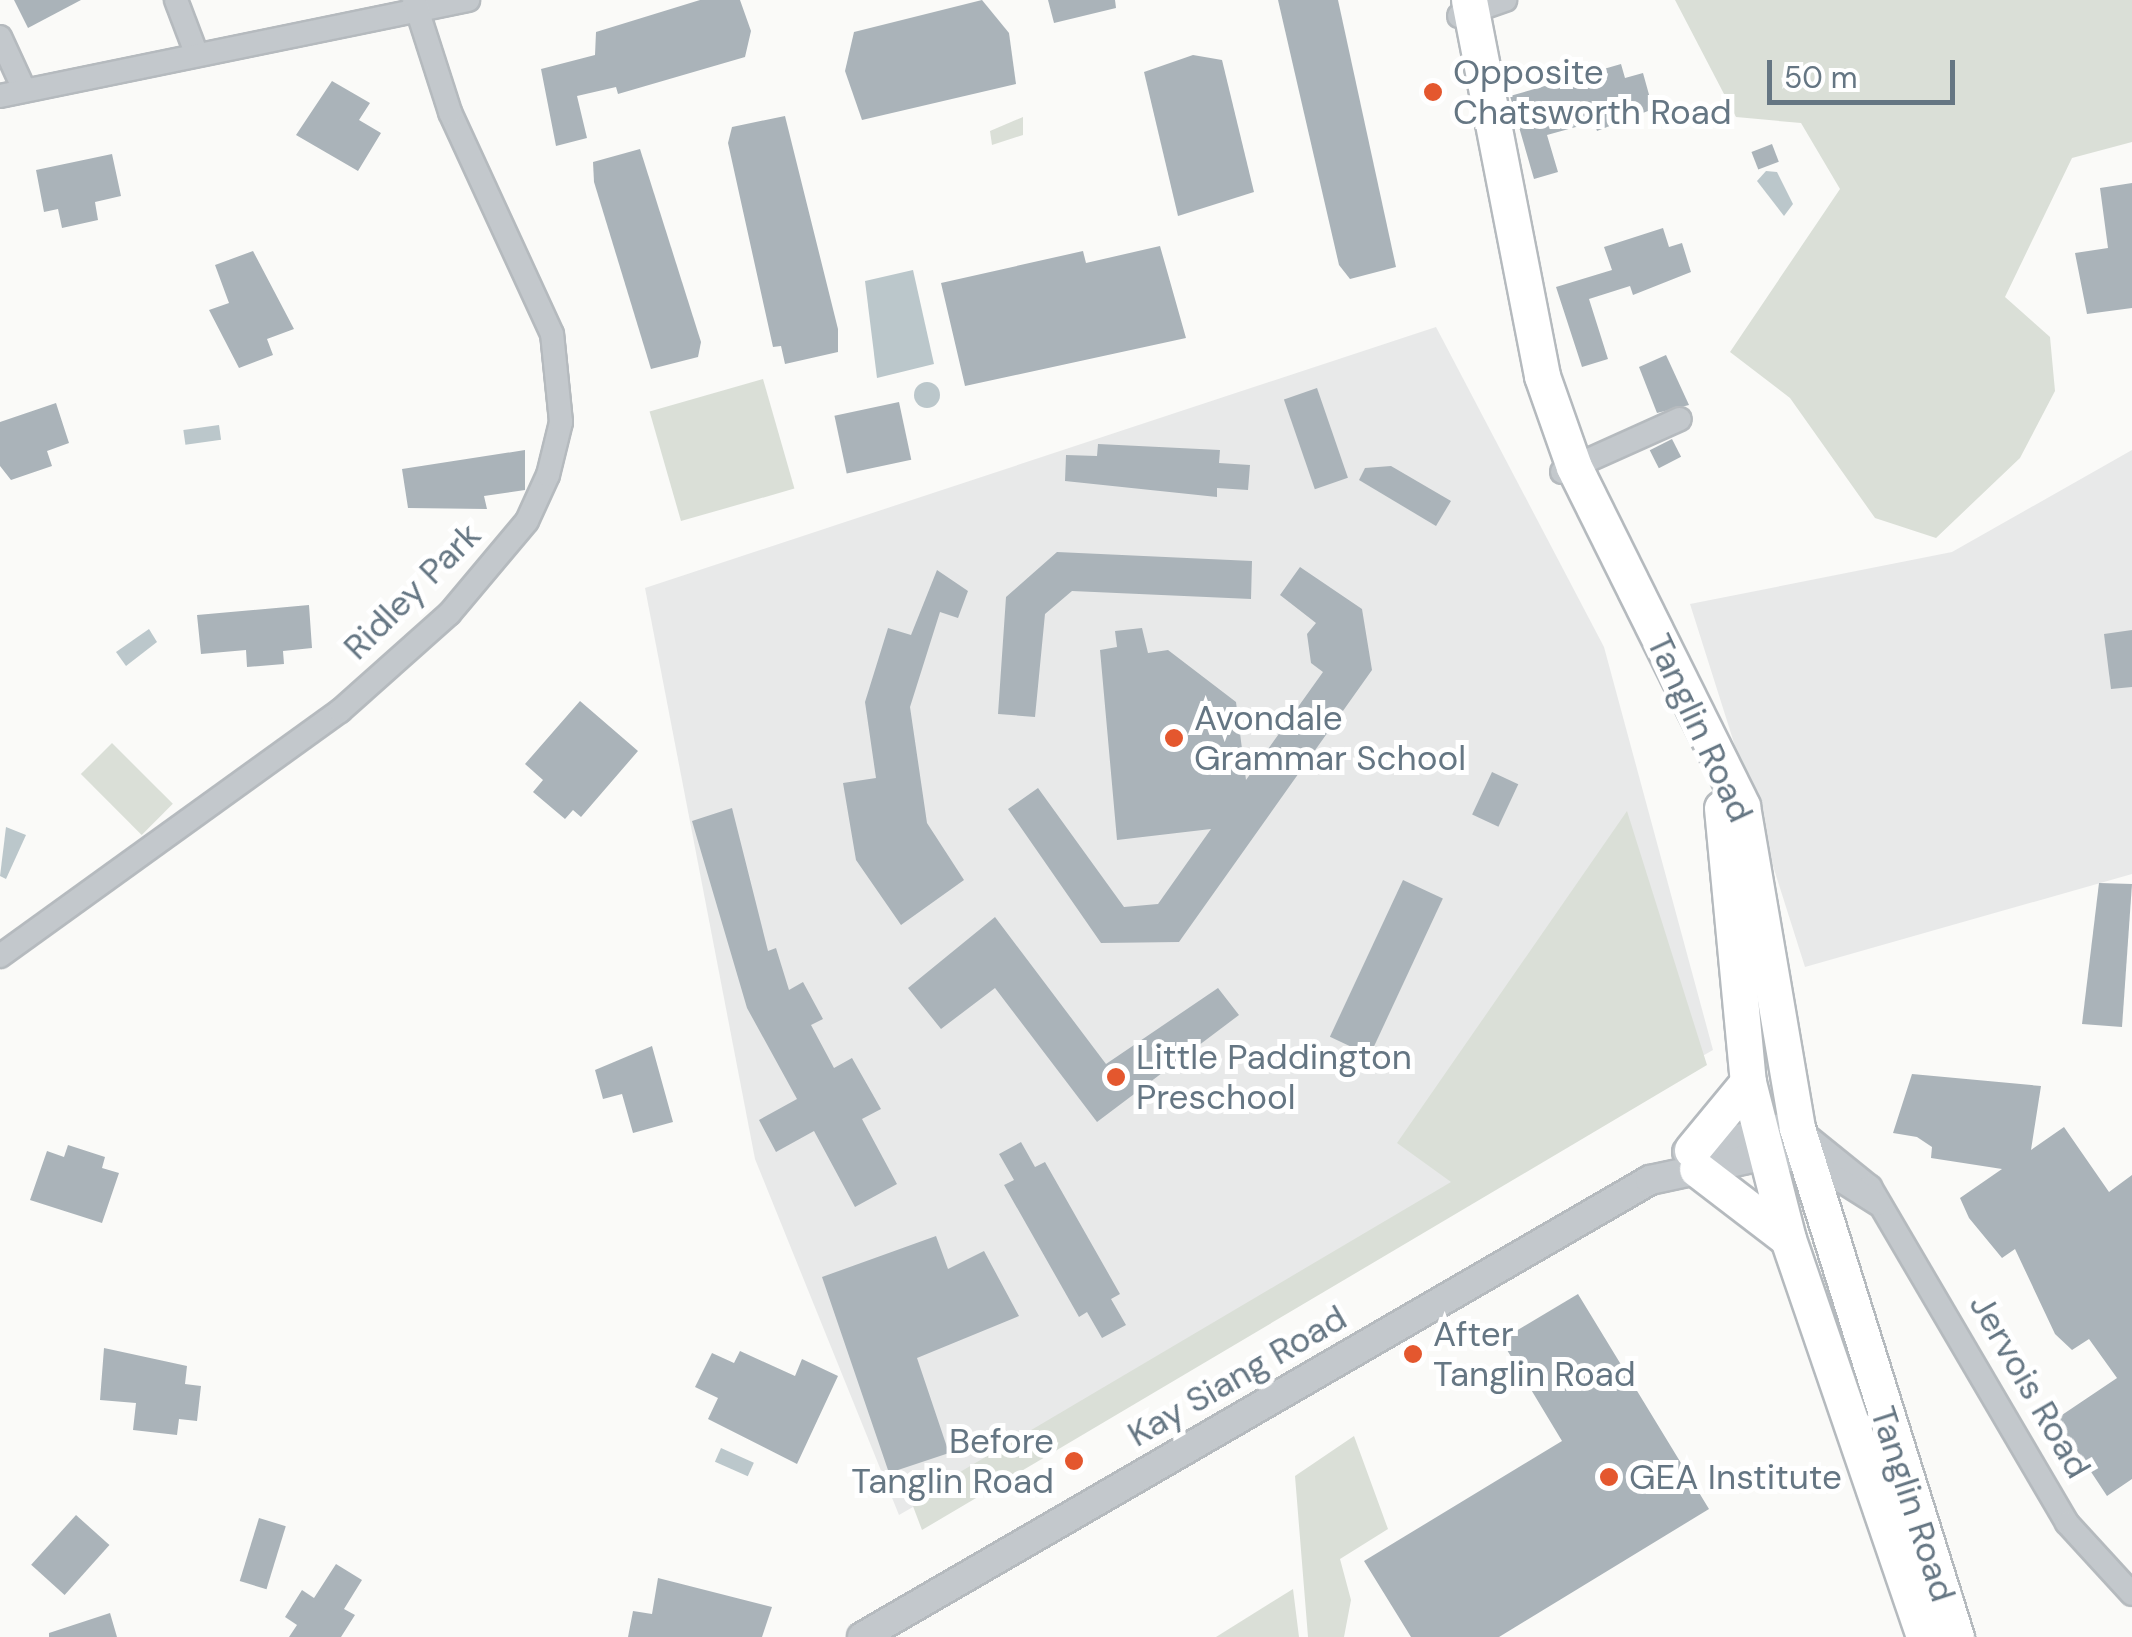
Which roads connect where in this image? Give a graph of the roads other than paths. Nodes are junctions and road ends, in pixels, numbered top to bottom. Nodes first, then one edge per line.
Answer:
1 (176, 0) edge
2 (468, 0) edge
3 (416, 6) edge
4 (1471, 6) edge
5 (0, 37) edge
6 (195, 50) junction
7 (22, 84) junction
8 (0, 96) edge
9 (1680, 420) dead end
10 (1566, 470) junction
11 (0, 956) edge
12 (1748, 1082) junction
13 (1764, 1142) junction
14 (1801, 1143) junction
15 (1694, 1160) junction
16 (1788, 1239) junction
17 (2132, 1594) edge
18 (862, 1637) edge
19 (1924, 1637) edge
20 (1956, 1637) edge

1 - 6 street
2 - 3 street
3 - 6 street
3 - 11 street, Ridley Park
4 - 10 main road, Tanglin Road
5 - 7 street
6 - 7 street
7 - 8 street
9 - 10 street
10 - 12 main road, Tanglin Road
10 - 14 main road, Tanglin Road
12 - 13 main road, Tanglin Road
12 - 15 main road
13 - 14 street
13 - 15 street, Kay Siang Road
13 - 16 main road, Tanglin Road
14 - 17 street, Jervois Road
14 - 20 main road, Tanglin Road
15 - 16 main road
15 - 18 street, Kay Siang Road
16 - 19 main road, Tanglin Road

